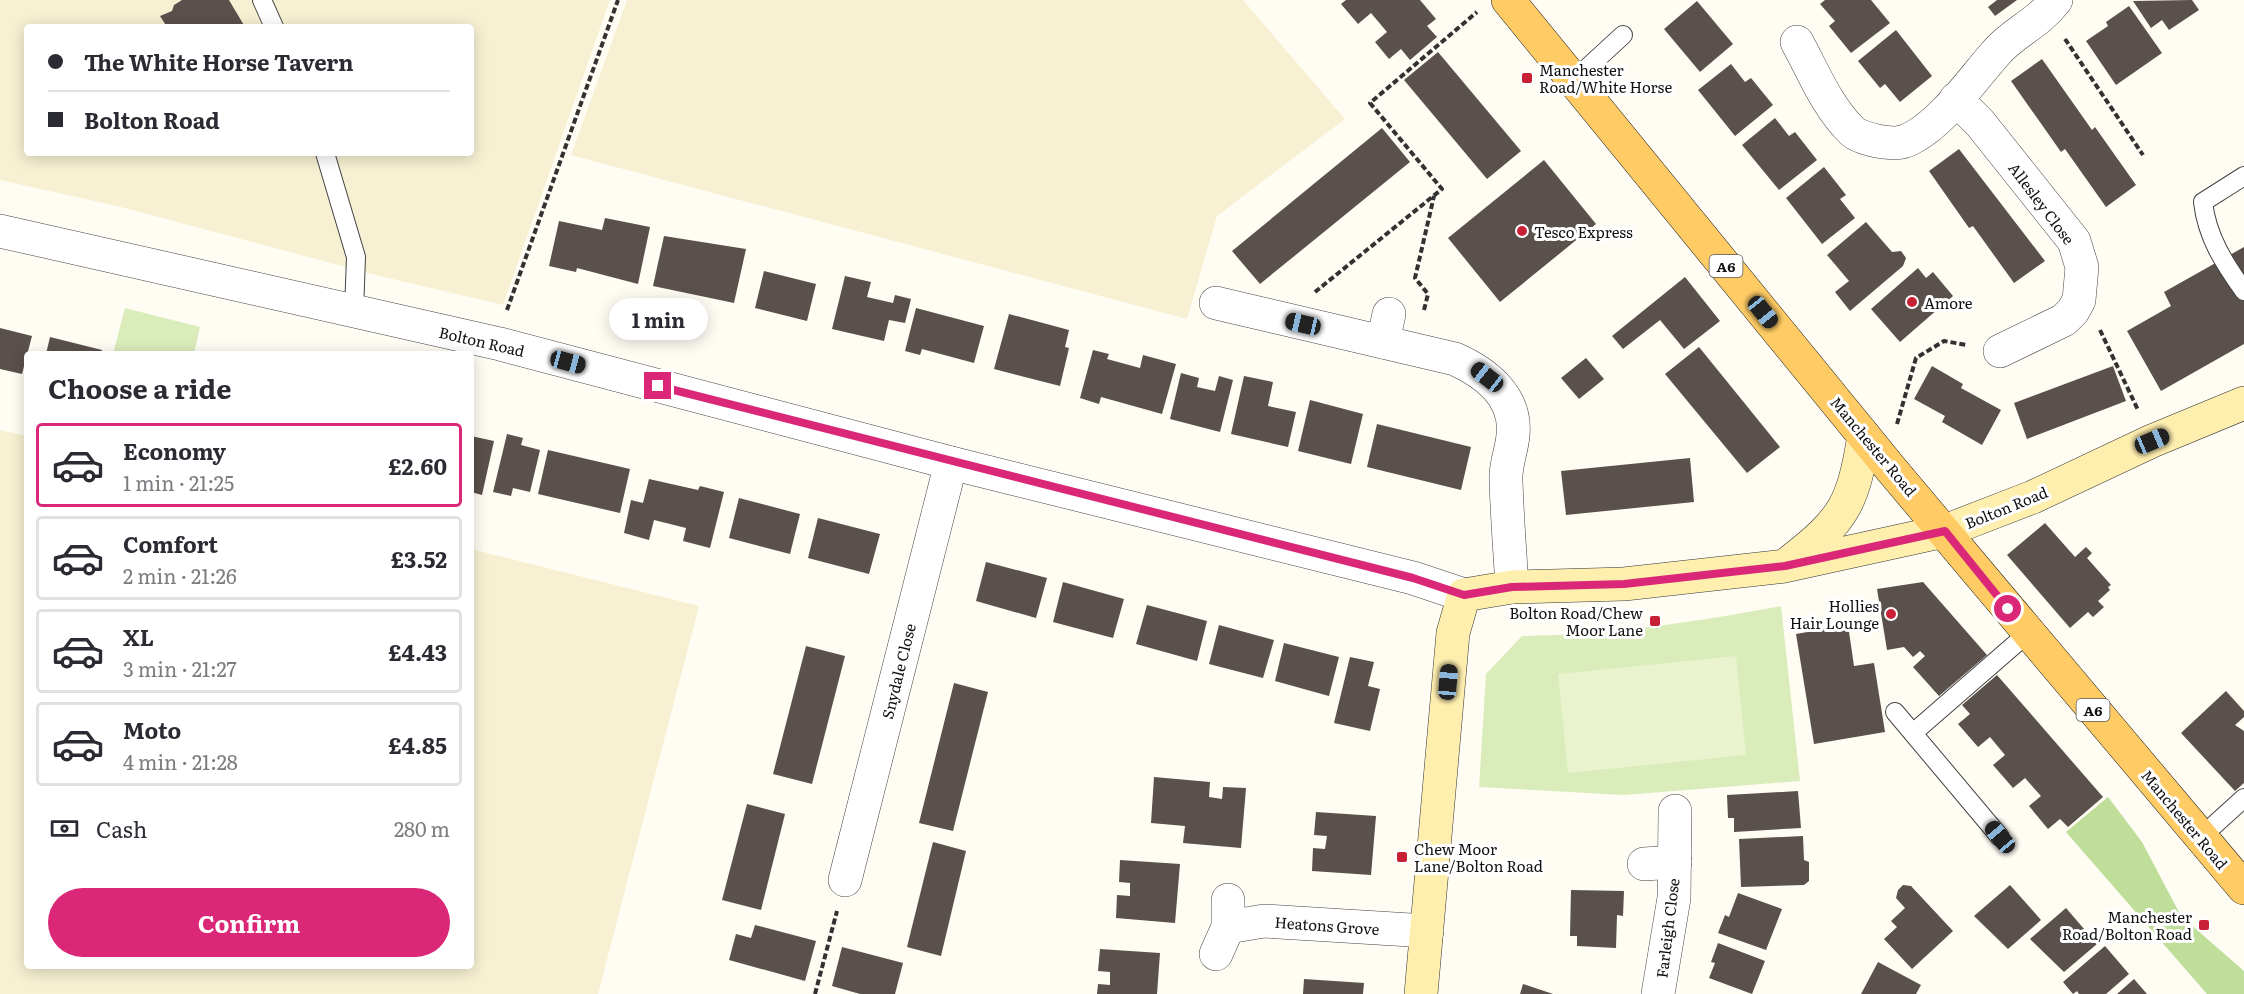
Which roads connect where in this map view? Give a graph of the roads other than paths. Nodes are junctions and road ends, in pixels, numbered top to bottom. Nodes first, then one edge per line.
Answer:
1 (262, 0) edge
2 (1495, 4) edge
3 (2051, 6) edge
4 (273, 24) edge
5 (1623, 35) dead end
6 (1799, 60) dead end
7 (1574, 80) junction
8 (1956, 99) junction
9 (326, 156) edge
10 (2244, 176) edge
11 (0, 231) edge
12 (2244, 291) edge
13 (1216, 303) dead end
14 (354, 311) junction
15 (2000, 351) road end
16 (2244, 403) edge
17 (1871, 444) junction
18 (951, 463) junction
19 (1945, 531) junction
20 (1785, 566) junction
21 (1512, 587) junction
22 (1464, 595) junction
23 (2028, 633) junction
24 (1895, 712) dead end
25 (1913, 733) junction
26 (2244, 798) edge
27 (1675, 811) dead end
28 (2000, 837) dead end
29 (2201, 837) junction
30 (845, 880) road end
31 (2244, 888) edge
32 (1224, 927) dead end
33 (1427, 931) junction
34 (1421, 994) edge
35 (1658, 994) edge

1 - 4 lane
2 - 7 main road, Manchester Road / A6
3 - 8 street
5 - 7 lane
6 - 8 street
7 - 17 main road, Manchester Road / A6
8 - 15 street, Allesley Close
9 - 14 lane
10 - 12 lane
11 - 14 street, Bolton Road
13 - 21 street
14 - 18 street, Bolton Road
16 - 19 street, Bolton Road
17 - 19 main road, Manchester Road / A6
17 - 20 street
18 - 22 street, Bolton Road
18 - 30 street, Snydale Close
19 - 20 street, Bolton Road
19 - 23 main road, Manchester Road / A6
20 - 21 street, Bolton Road
21 - 22 street, Bolton Road
22 - 33 street
23 - 25 lane
23 - 29 main road, Manchester Road / A6
24 - 25 lane
25 - 28 lane
26 - 29 lane
27 - 35 street, Farleigh Close
29 - 31 main road, Manchester Road / A6
32 - 33 street, Heatons Grove
33 - 34 street

